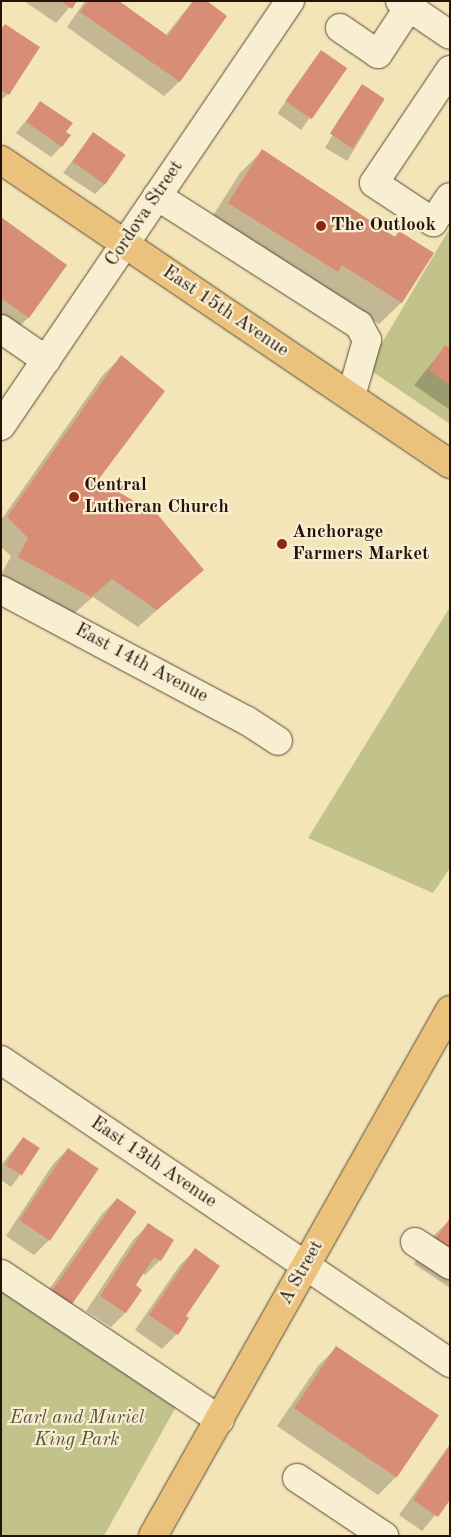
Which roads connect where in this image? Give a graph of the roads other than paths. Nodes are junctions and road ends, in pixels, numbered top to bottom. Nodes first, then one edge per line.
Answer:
1 (290, 1) edge
2 (405, 4) edge
3 (340, 28) dead end
4 (450, 35) edge
5 (450, 70) edge
6 (1, 160) edge
7 (157, 196) junction
8 (450, 197) edge
9 (125, 244) junction
10 (1, 329) edge
11 (46, 360) junction
12 (351, 396) junction
13 (9, 397) edge
14 (1, 426) edge
15 (450, 464) edge
16 (1, 590) edge
17 (278, 741) dead end
18 (450, 1010) edge
19 (1, 1060) edge
20 (415, 1242) dead end
21 (450, 1265) edge
22 (306, 1266) junction
23 (1, 1274) edge
24 (450, 1363) edge
25 (220, 1420) junction
26 (297, 1478) dead end
27 (153, 1536) edge
28 (384, 1536) edge

1 - 7 street, Cordova Street
2 - 3 street
2 - 4 street
5 - 8 street
6 - 9 main road, East 15th Avenue
7 - 9 street, Cordova Street
7 - 12 street
9 - 11 street, Cordova Street
9 - 12 main road, East 15th Avenue
10 - 11 street
11 - 13 street, Cordova Street
12 - 15 main road, East 15th Avenue
13 - 14 street, Cordova Street
16 - 17 street, East 14th Avenue
18 - 22 main road, A Street
19 - 22 street, East 13th Avenue
20 - 21 street
22 - 24 street, East 13th Avenue
22 - 25 main road, A Street
23 - 25 street
25 - 27 main road, A Street
26 - 28 street

